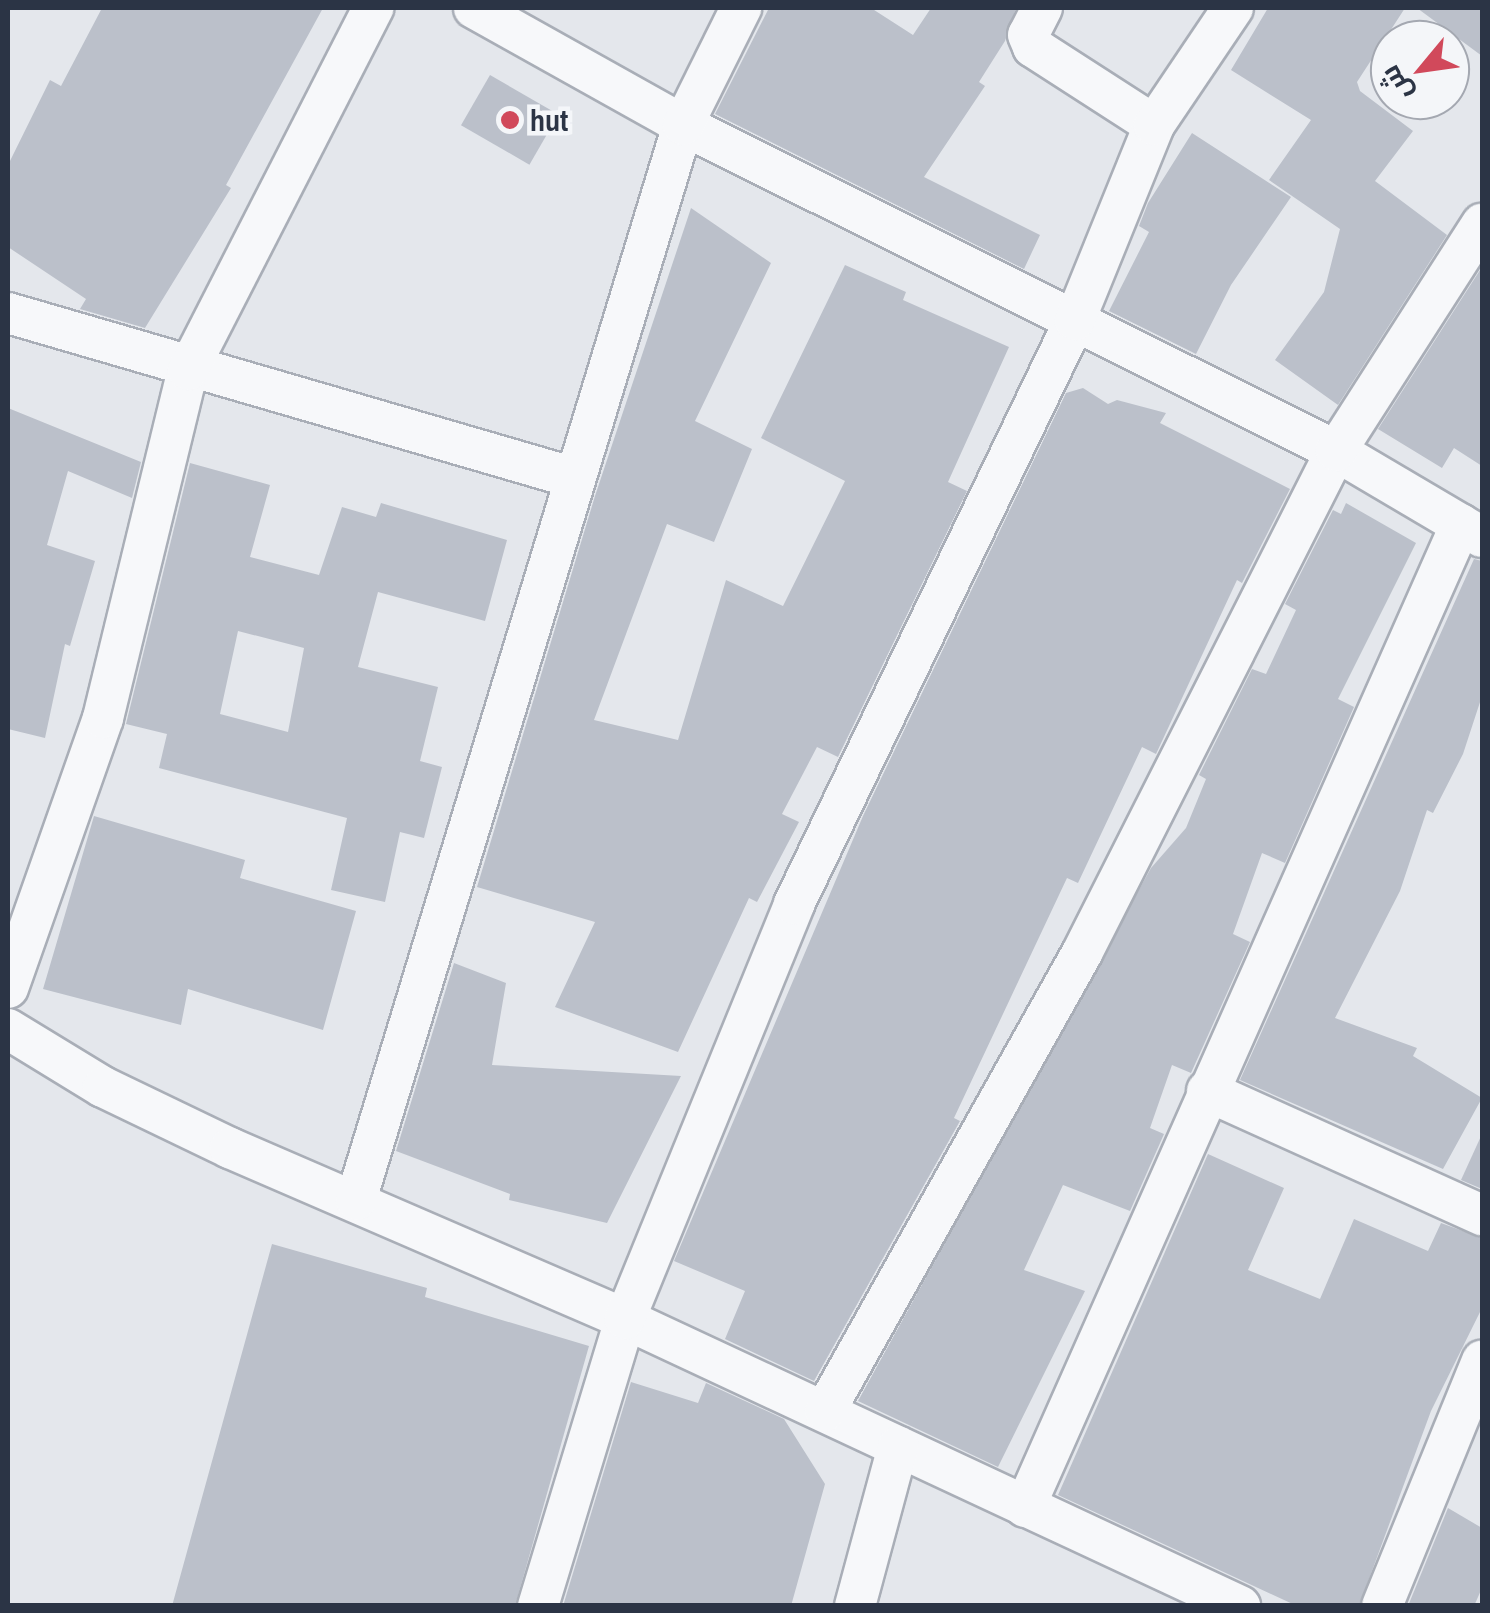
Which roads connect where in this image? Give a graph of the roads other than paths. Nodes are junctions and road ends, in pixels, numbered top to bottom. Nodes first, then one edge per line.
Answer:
1 (372, 8) edge
2 (479, 8) edge
3 (740, 8) edge
4 (1042, 8) edge
5 (1233, 8) edge
6 (683, 125) junction
7 (1154, 125) junction
8 (1482, 224) edge
9 (1075, 320) junction
10 (10, 326) edge
11 (188, 370) junction
12 (1336, 451) junction
13 (574, 478) junction
14 (1472, 530) edge
15 (8, 988) edge
16 (8, 1029) edge
17 (1207, 1091) junction
18 (356, 1200) junction
19 (1482, 1216) edge
20 (625, 1319) junction
21 (1482, 1362) edge
22 (824, 1411) junction
23 (898, 1447) junction
24 (1025, 1507) junction
25 (538, 1606) edge
26 (855, 1606) edge
27 (1240, 1606) edge
28 (1382, 1606) edge

1 - 11 street
2 - 6 street
3 - 6 street
4 - 7 street
5 - 7 street
6 - 9 street
6 - 13 street
7 - 9 street
8 - 12 street
9 - 12 street
9 - 20 street
10 - 11 street
11 - 13 street
11 - 15 street
12 - 14 street
12 - 22 street
13 - 18 street
14 - 17 street
16 - 18 street
17 - 19 street
17 - 24 street
18 - 20 street
20 - 22 street
20 - 25 street
21 - 28 street
22 - 23 street
23 - 24 street
23 - 26 street
24 - 27 street

